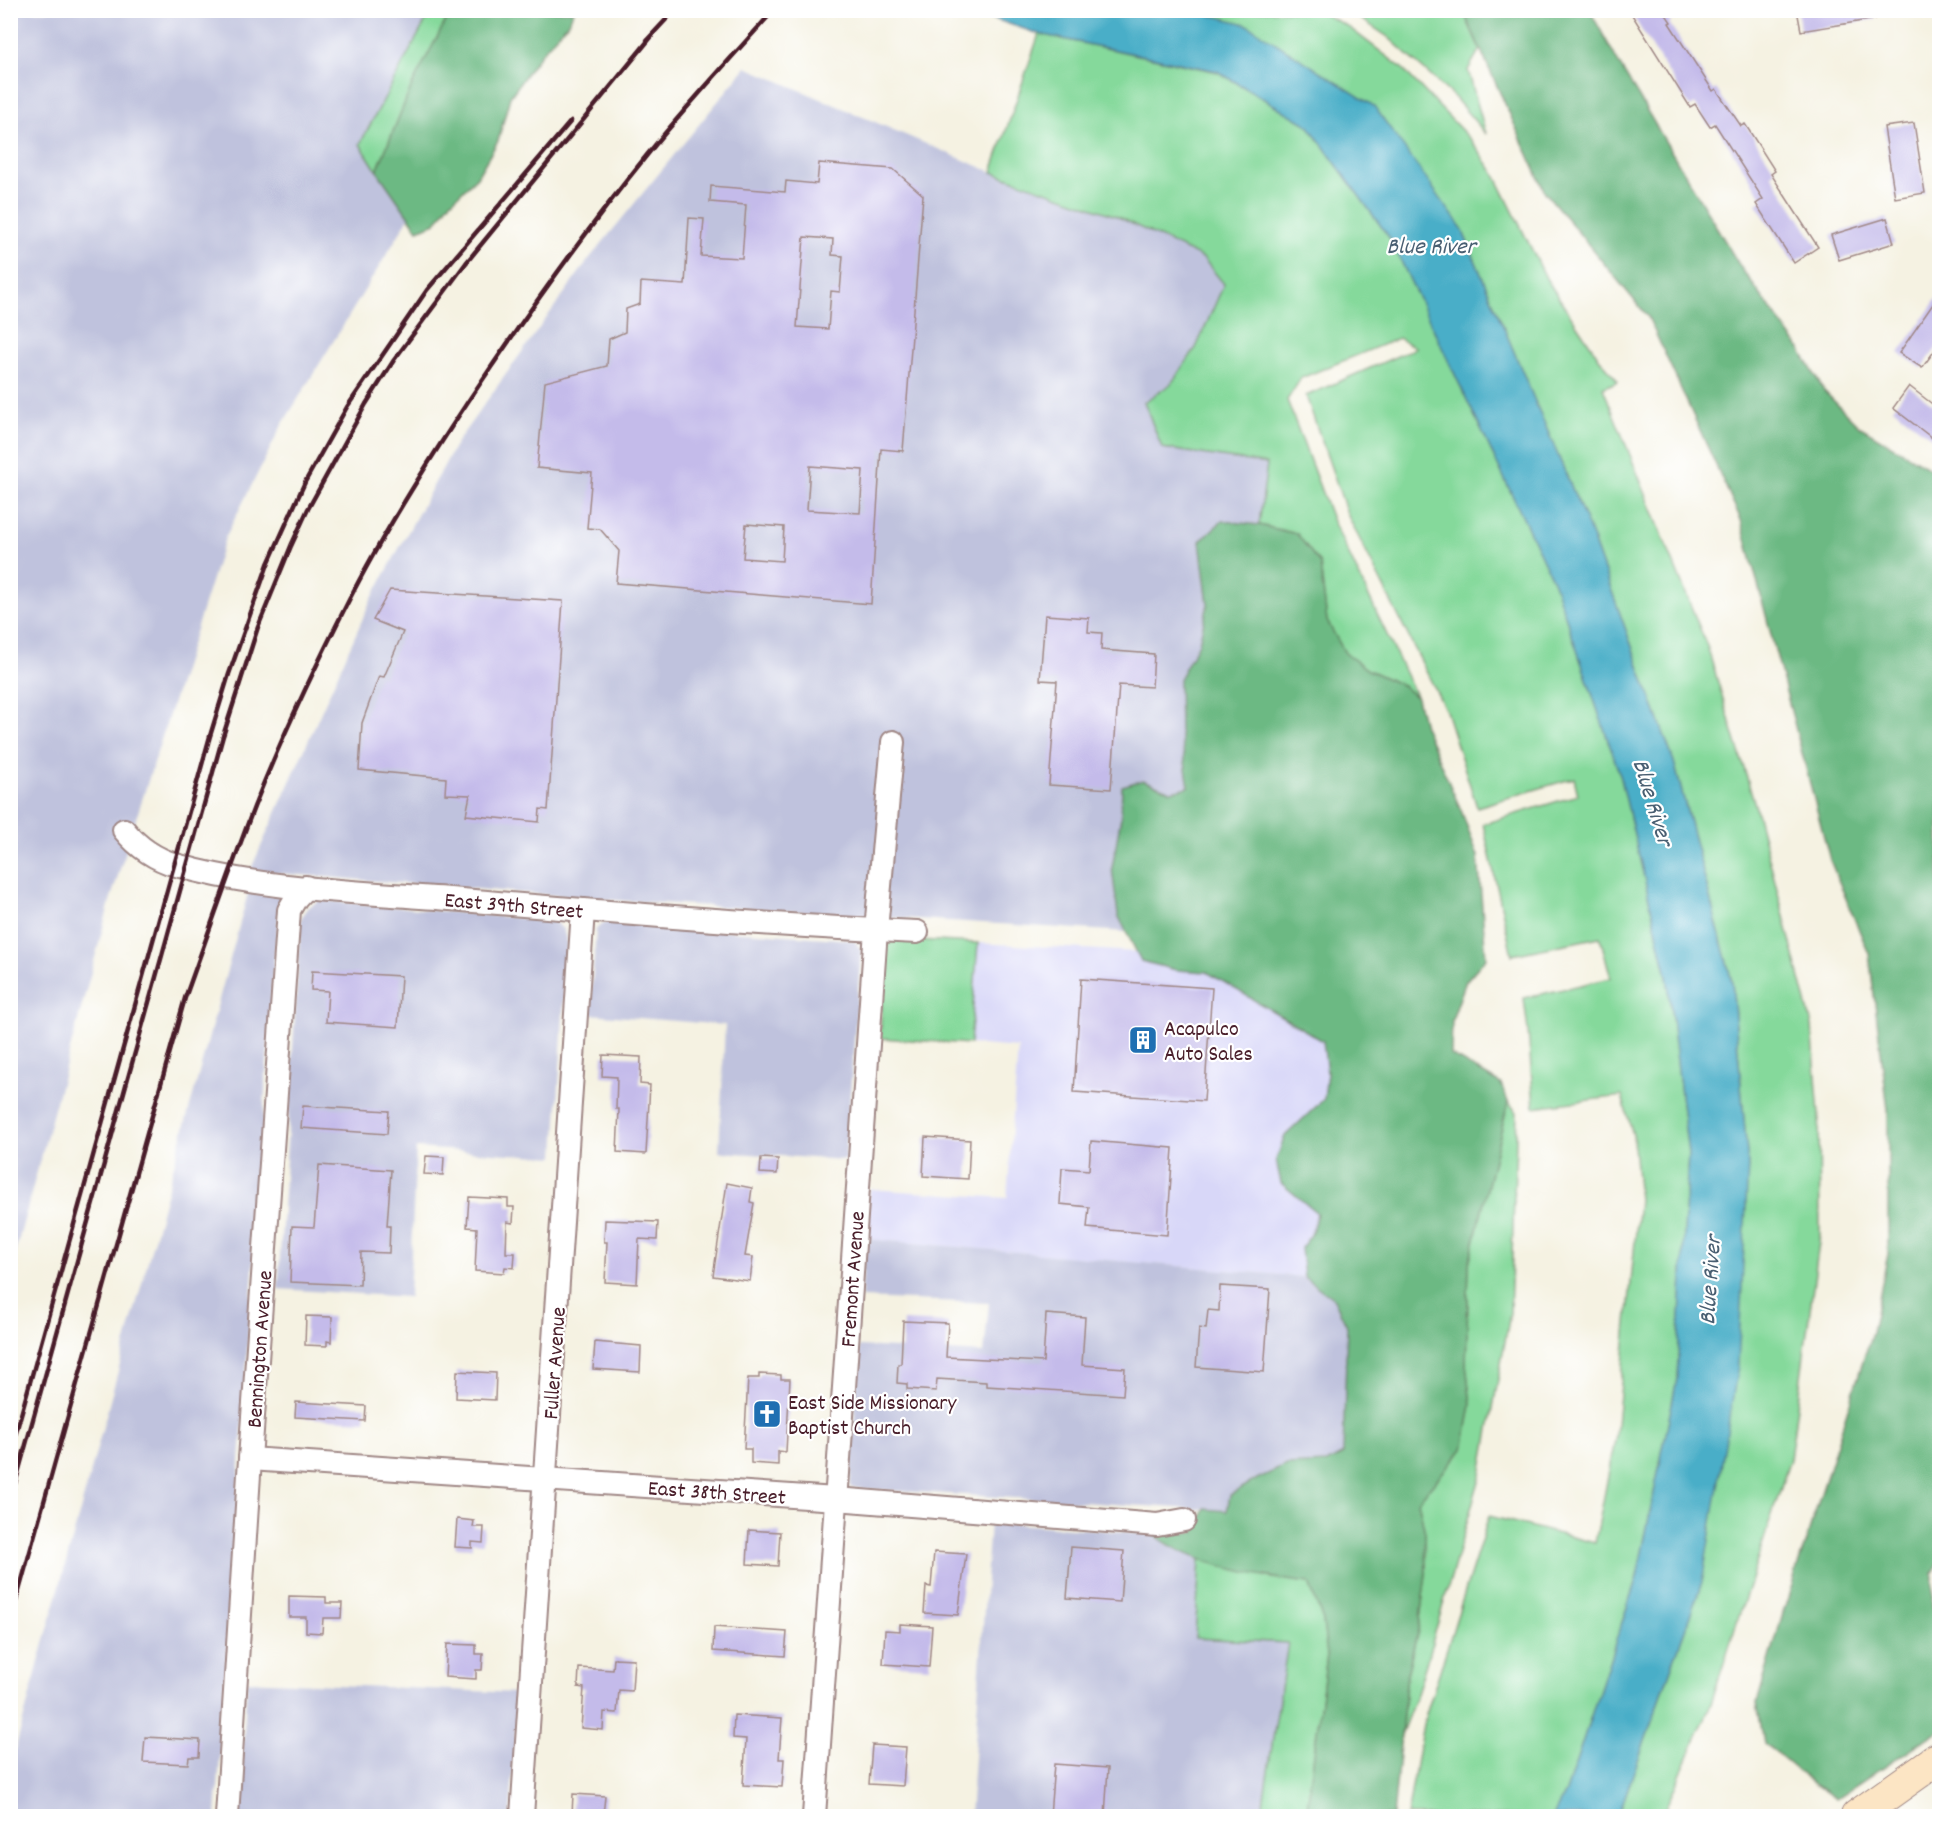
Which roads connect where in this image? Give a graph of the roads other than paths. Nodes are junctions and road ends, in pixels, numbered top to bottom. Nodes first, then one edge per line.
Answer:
1 (893, 742) dead end
2 (124, 830) dead end
3 (306, 887) junction
4 (582, 910) junction
5 (876, 930) junction
6 (918, 932) dead end
7 (250, 1459) junction
8 (546, 1479) junction
9 (836, 1499) junction
10 (1184, 1520) dead end
11 (1940, 1756) edge
12 (227, 1816) edge
13 (522, 1816) edge
14 (814, 1816) edge
15 (1857, 1816) edge

1 - 5 street, Fremont Avenue
2 - 3 street, East 39th Street
3 - 4 street, East 39th Street
3 - 7 street, Bennington Avenue
4 - 5 street, East 39th Street
4 - 8 street, Fuller Avenue
5 - 6 street, East 39th Street
5 - 9 street, Fremont Avenue
7 - 8 street, East 38th Street
7 - 12 street, Bennington Avenue
8 - 9 street, East 38th Street
8 - 13 street, Fuller Avenue
9 - 10 street, East 38th Street
9 - 14 street, Fremont Avenue
11 - 15 main road

